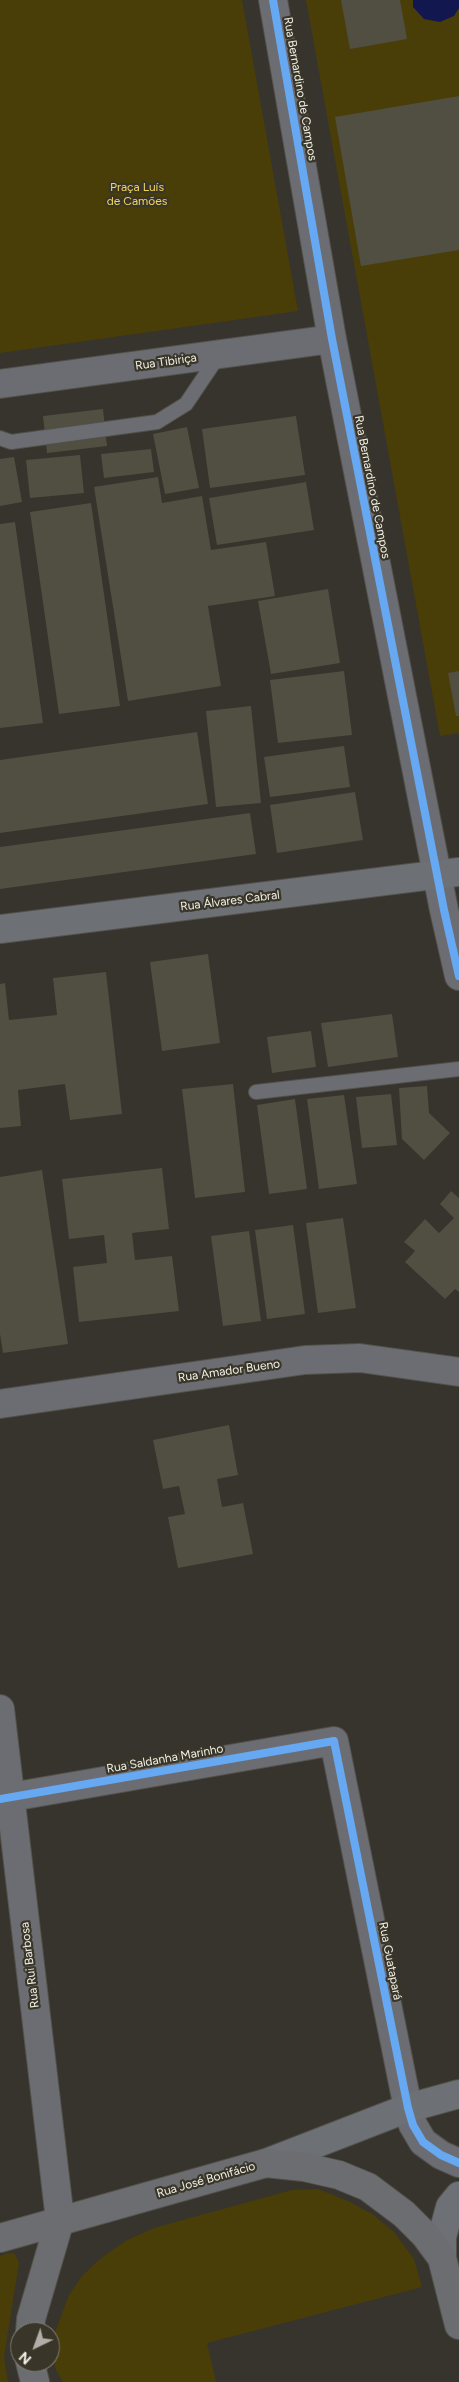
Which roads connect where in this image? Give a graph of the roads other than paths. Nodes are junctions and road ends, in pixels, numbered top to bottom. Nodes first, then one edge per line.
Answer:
1 (273, 0) edge
2 (332, 339) junction
3 (220, 354) junction
4 (0, 384) edge
5 (0, 438) edge
6 (448, 874) edge
7 (0, 929) edge
8 (459, 976) edge
9 (459, 1069) edge
10 (256, 1092) dead end
11 (459, 1372) edge
12 (0, 1404) edge
13 (0, 1709) edge
14 (334, 1741) joint
15 (6, 1798) edge
16 (452, 2093) edge
17 (408, 2108) junction
18 (266, 2163) junction
19 (459, 2163) edge
20 (459, 2196) edge
21 (60, 2220) junction
22 (0, 2238) edge
23 (442, 2258) junction
24 (31, 2322) edge
25 (459, 2325) edge

1 - 2 street, Rua Bernardino de Campos
2 - 3 street, Rua Tibiriça
2 - 6 street, Rua Bernardino de Campos
3 - 4 street, Rua Tibiriça
3 - 5 lane
6 - 7 main road, Rua Álvares Cabral
6 - 8 street, Rua Bernardino de Campos
9 - 10 lane
11 - 12 street, Rua Amador Bueno
13 - 15 street, Rua Rui Barbosa
14 - 15 street, Rua Saldanha Marinho
14 - 17 street, Rua Guatapará
15 - 21 street, Rua Rui Barbosa
16 - 17 main road, Rua José Bonifácio
17 - 18 main road, Rua José Bonifácio
17 - 19 street, Rua Guatapará
18 - 21 main road, Rua José Bonifácio
18 - 23 main road
20 - 23 main road
21 - 22 main road, Rua José Bonifácio
21 - 24 main road
23 - 25 main road

